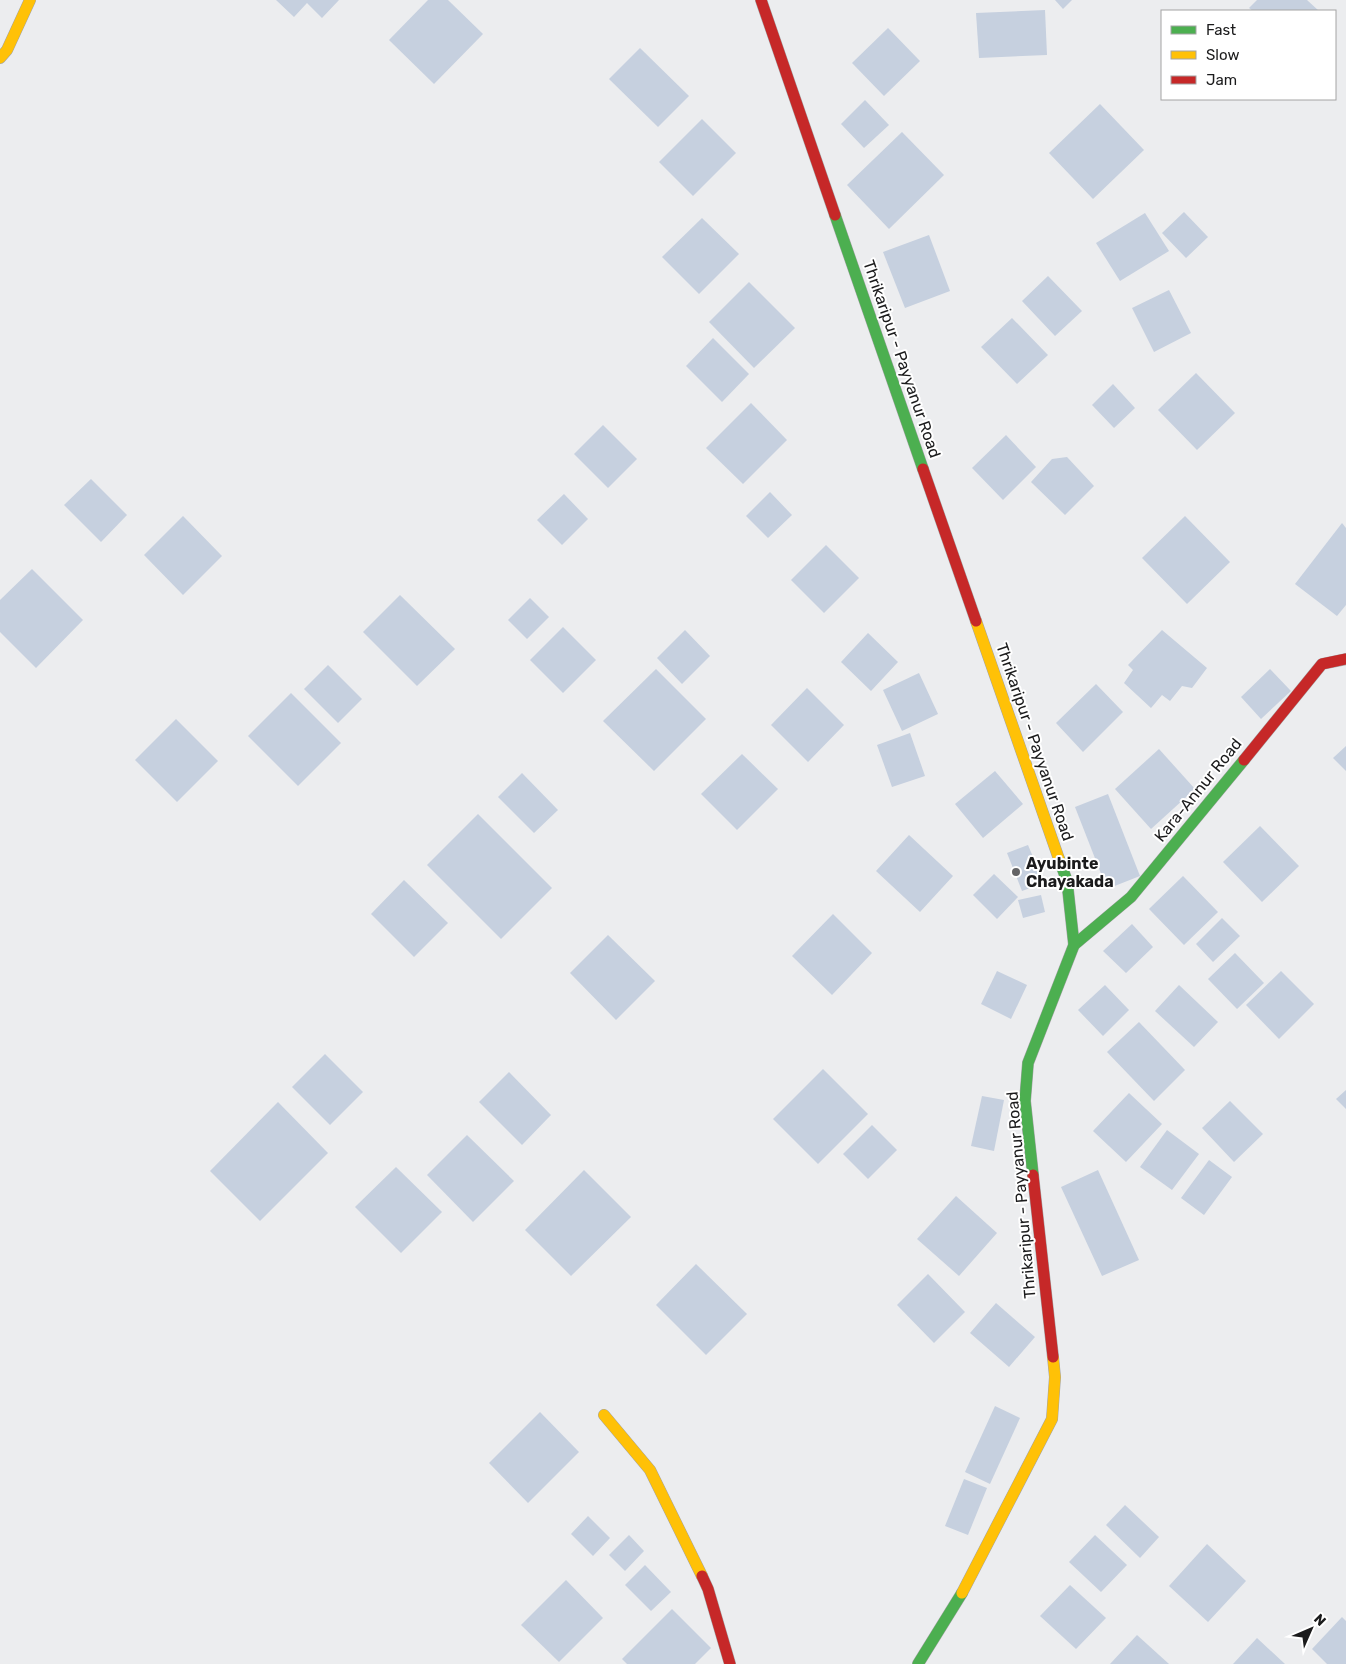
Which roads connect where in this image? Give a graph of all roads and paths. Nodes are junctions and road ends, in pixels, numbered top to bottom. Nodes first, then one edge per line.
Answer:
1 (30, 0) edge
2 (761, 0) edge
3 (0, 58) edge
4 (1346, 659) edge
5 (1074, 945) junction
6 (604, 1415) dead end
7 (730, 1664) edge
8 (918, 1664) edge

1 - 3 main road
2 - 5 main road, Thrikaripur - Payyanur Road
4 - 5 main road, Kara-Annur Road
5 - 8 main road, Thrikaripur - Payyanur Road
6 - 7 main road

